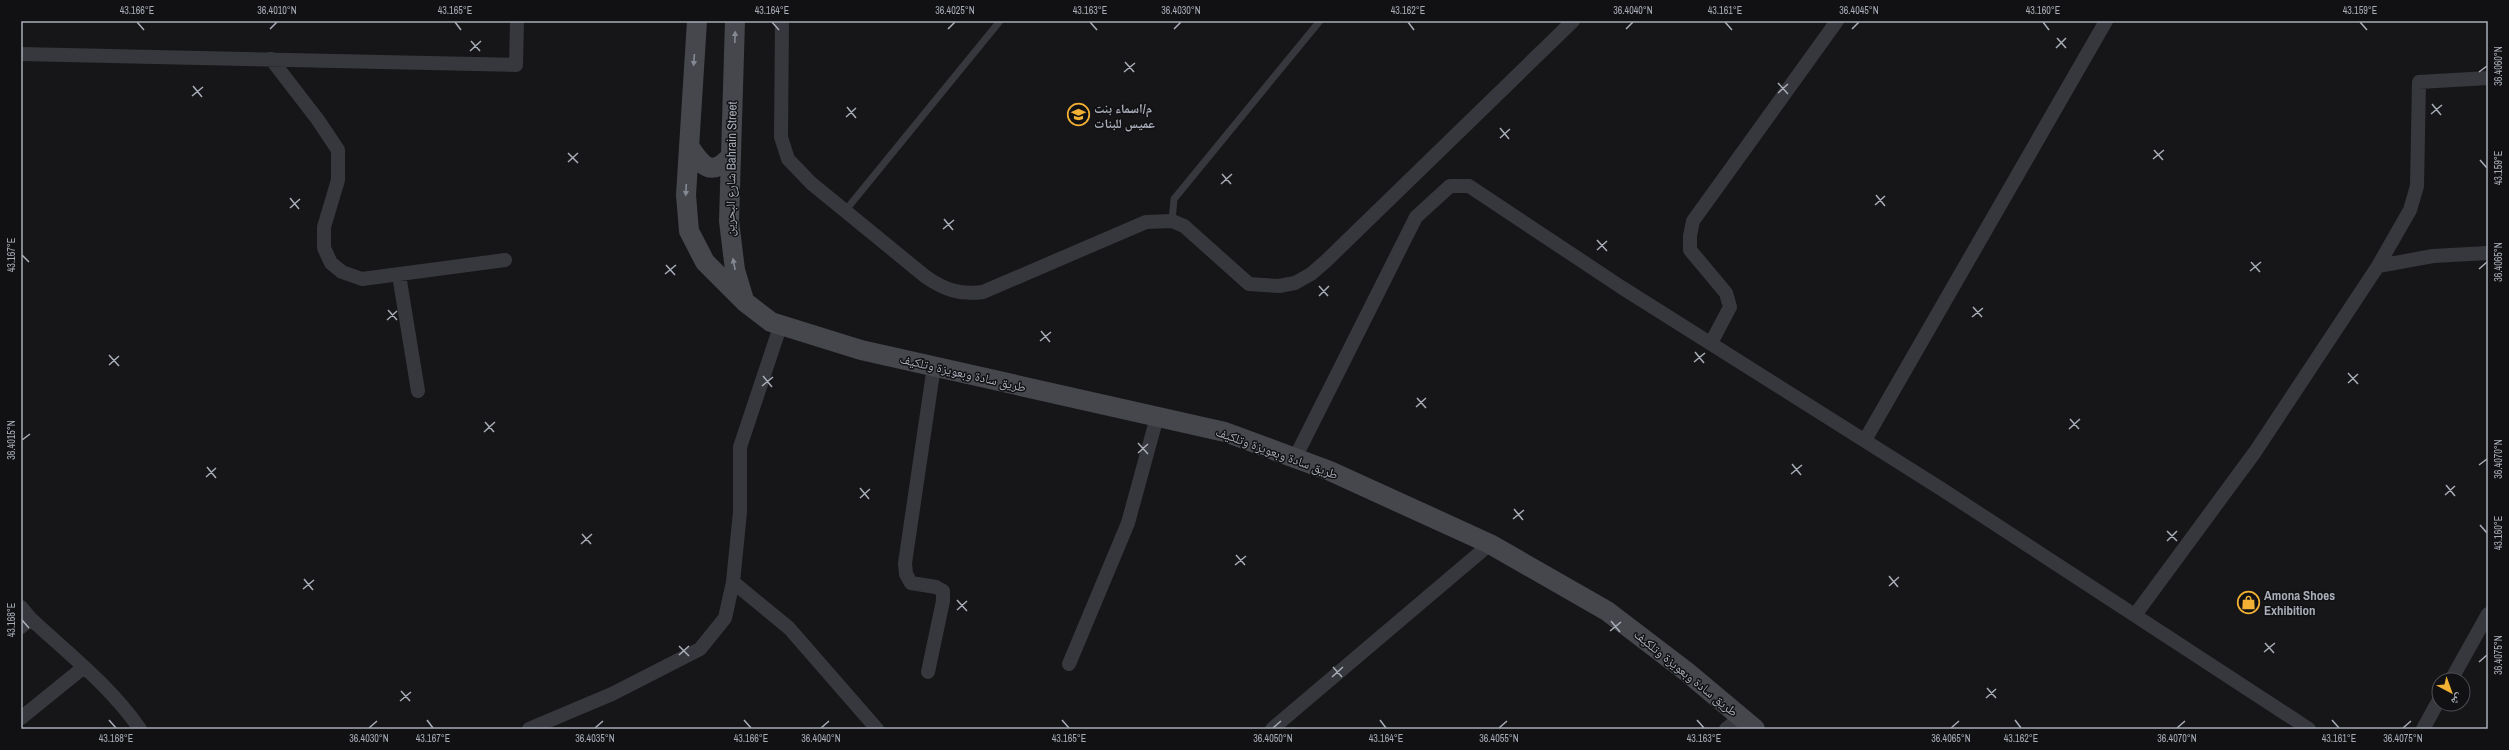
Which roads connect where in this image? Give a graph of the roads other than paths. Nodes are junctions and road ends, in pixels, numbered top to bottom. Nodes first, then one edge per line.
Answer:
1 (517, 21) edge
2 (697, 21) edge
3 (735, 21) edge
4 (782, 21) edge
5 (1000, 21) edge
6 (1573, 21) edge
7 (1837, 21) edge
8 (2106, 21) edge
9 (1319, 22) edge
10 (21, 54) edge
11 (271, 59) junction
12 (2488, 78) edge
13 (689, 146) junction
14 (731, 156) junction
15 (845, 211) junction
16 (1172, 221) junction
17 (2488, 253) edge
18 (505, 260) dead end
19 (2378, 266) junction
20 (399, 275) junction
21 (745, 302) junction
22 (780, 327) junction
23 (1711, 344) junction
24 (934, 366) junction
25 (418, 391) dead end
26 (1157, 417) junction
27 (1865, 440) junction
28 (1295, 458) junction
29 (1490, 544) junction
30 (733, 582) junction
31 (21, 607) edge
32 (2488, 614) edge
33 (2135, 615) junction
34 (26, 623) edge
35 (1069, 664) dead end
36 (84, 667) junction
37 (928, 672) dead end
38 (2455, 672) edge
39 (2432, 712) edge
40 (21, 718) edge
41 (1741, 725) edge
42 (871, 728) edge
43 (140, 729) edge
44 (529, 729) edge
45 (1272, 729) edge
46 (2309, 729) edge
47 (2423, 729) edge

1 - 11 street
2 -> 13 main road
14 -> 3 main road, شارع البحرين Bahrain Street
4 - 15 street
5 - 15 lane
6 - 16 street
7 - 23 street
8 - 27 street
9 - 16 lane
10 - 11 street
11 - 20 street
12 - 19 street
13 - 14 main road
13 -> 21 main road
21 -> 14 main road, شارع البحرين Bahrain Street
15 - 16 street
17 - 19 street
18 - 20 street
19 - 33 street
20 - 25 street
21 - 22 main road, طريق سادة وبعويزة وتلكيف
22 - 24 main road, طريق سادة وبعويزة وتلكيف
22 - 30 street
23 - 27 street
23 - 28 street
24 - 26 main road, طريق سادة وبعويزة وتلكيف
24 - 37 street
26 - 28 main road, طريق سادة وبعويزة وتلكيف
26 - 35 street
27 - 33 street
28 - 29 main road, طريق سادة وبعويزة وتلكيف
29 - 41 main road, طريق سادة وبعويزة وتلكيف
29 - 45 street
30 - 42 street
30 - 44 street
31 - 34 street
32 - 38 street
33 - 46 street
34 - 36 street
36 - 40 street
36 - 43 street
39 - 47 street

